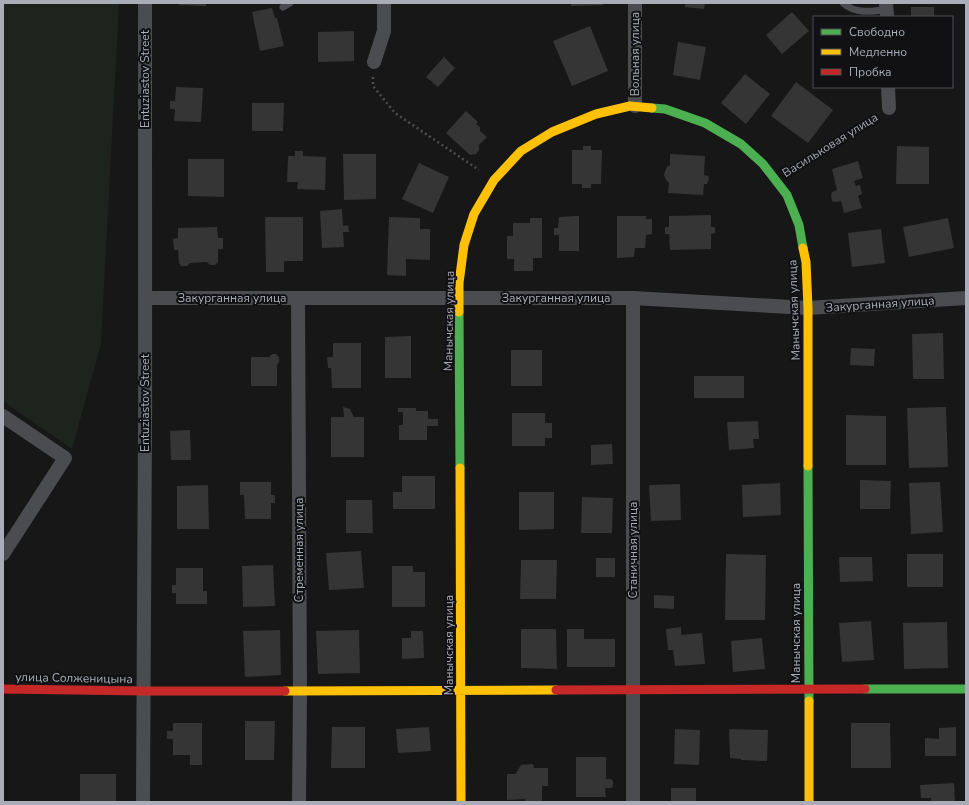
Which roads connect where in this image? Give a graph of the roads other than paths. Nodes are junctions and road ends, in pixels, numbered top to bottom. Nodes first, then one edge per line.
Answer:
1 (145, 3) edge
2 (290, 3) edge
3 (384, 3) edge
4 (635, 3) edge
5 (843, 3) edge
6 (283, 7) dead end
7 (887, 10) edge
8 (374, 62) road end
9 (888, 88) edge
10 (635, 106) junction
11 (889, 108) road end
12 (146, 298) junction
13 (298, 298) junction
14 (460, 298) junction
15 (633, 298) junction
16 (966, 298) edge
17 (808, 308) junction
18 (3, 416) edge
19 (3, 554) edge
20 (3, 689) edge
21 (966, 689) edge
22 (461, 690) junction
23 (633, 690) junction
24 (808, 690) junction
25 (144, 691) junction
26 (300, 691) junction
27 (143, 802) edge
28 (299, 802) edge
29 (461, 802) edge
30 (633, 802) edge
31 (809, 802) edge

1 - 12 street, Entuziastov Street
2 - 6 lane
3 - 8 street
4 - 10 street, Вольная улица
5 - 7 lane
9 - 11 street, Васильковая улица
10 - 14 street, Манычская улица
10 - 17 street, Манычская улица
12 - 13 street, Закурганная улица
12 - 25 street, Entuziastov Street
13 - 14 street, Закурганная улица
13 - 26 street, Стременная улица
14 - 15 street, Закурганная улица
14 - 22 street, Манычская улица
15 - 17 street, Закурганная улица
15 - 23 street, Станичная улица
16 - 17 street, Закурганная улица
17 - 24 street, Манычская улица
18 - 19 street
20 - 25 street, улица Солженицына
21 - 24 street, улица Солженицына
22 - 23 street, улица Солженицына
22 - 26 street, улица Солженицына
22 - 29 street, Манычская улица
23 - 24 street, улица Солженицына
23 - 30 street, Станичная улица
24 - 31 street, Манычская улица
25 - 26 street, улица Солженицына
25 - 27 street, Entuziastov Street
26 - 28 street, Стременная улица

